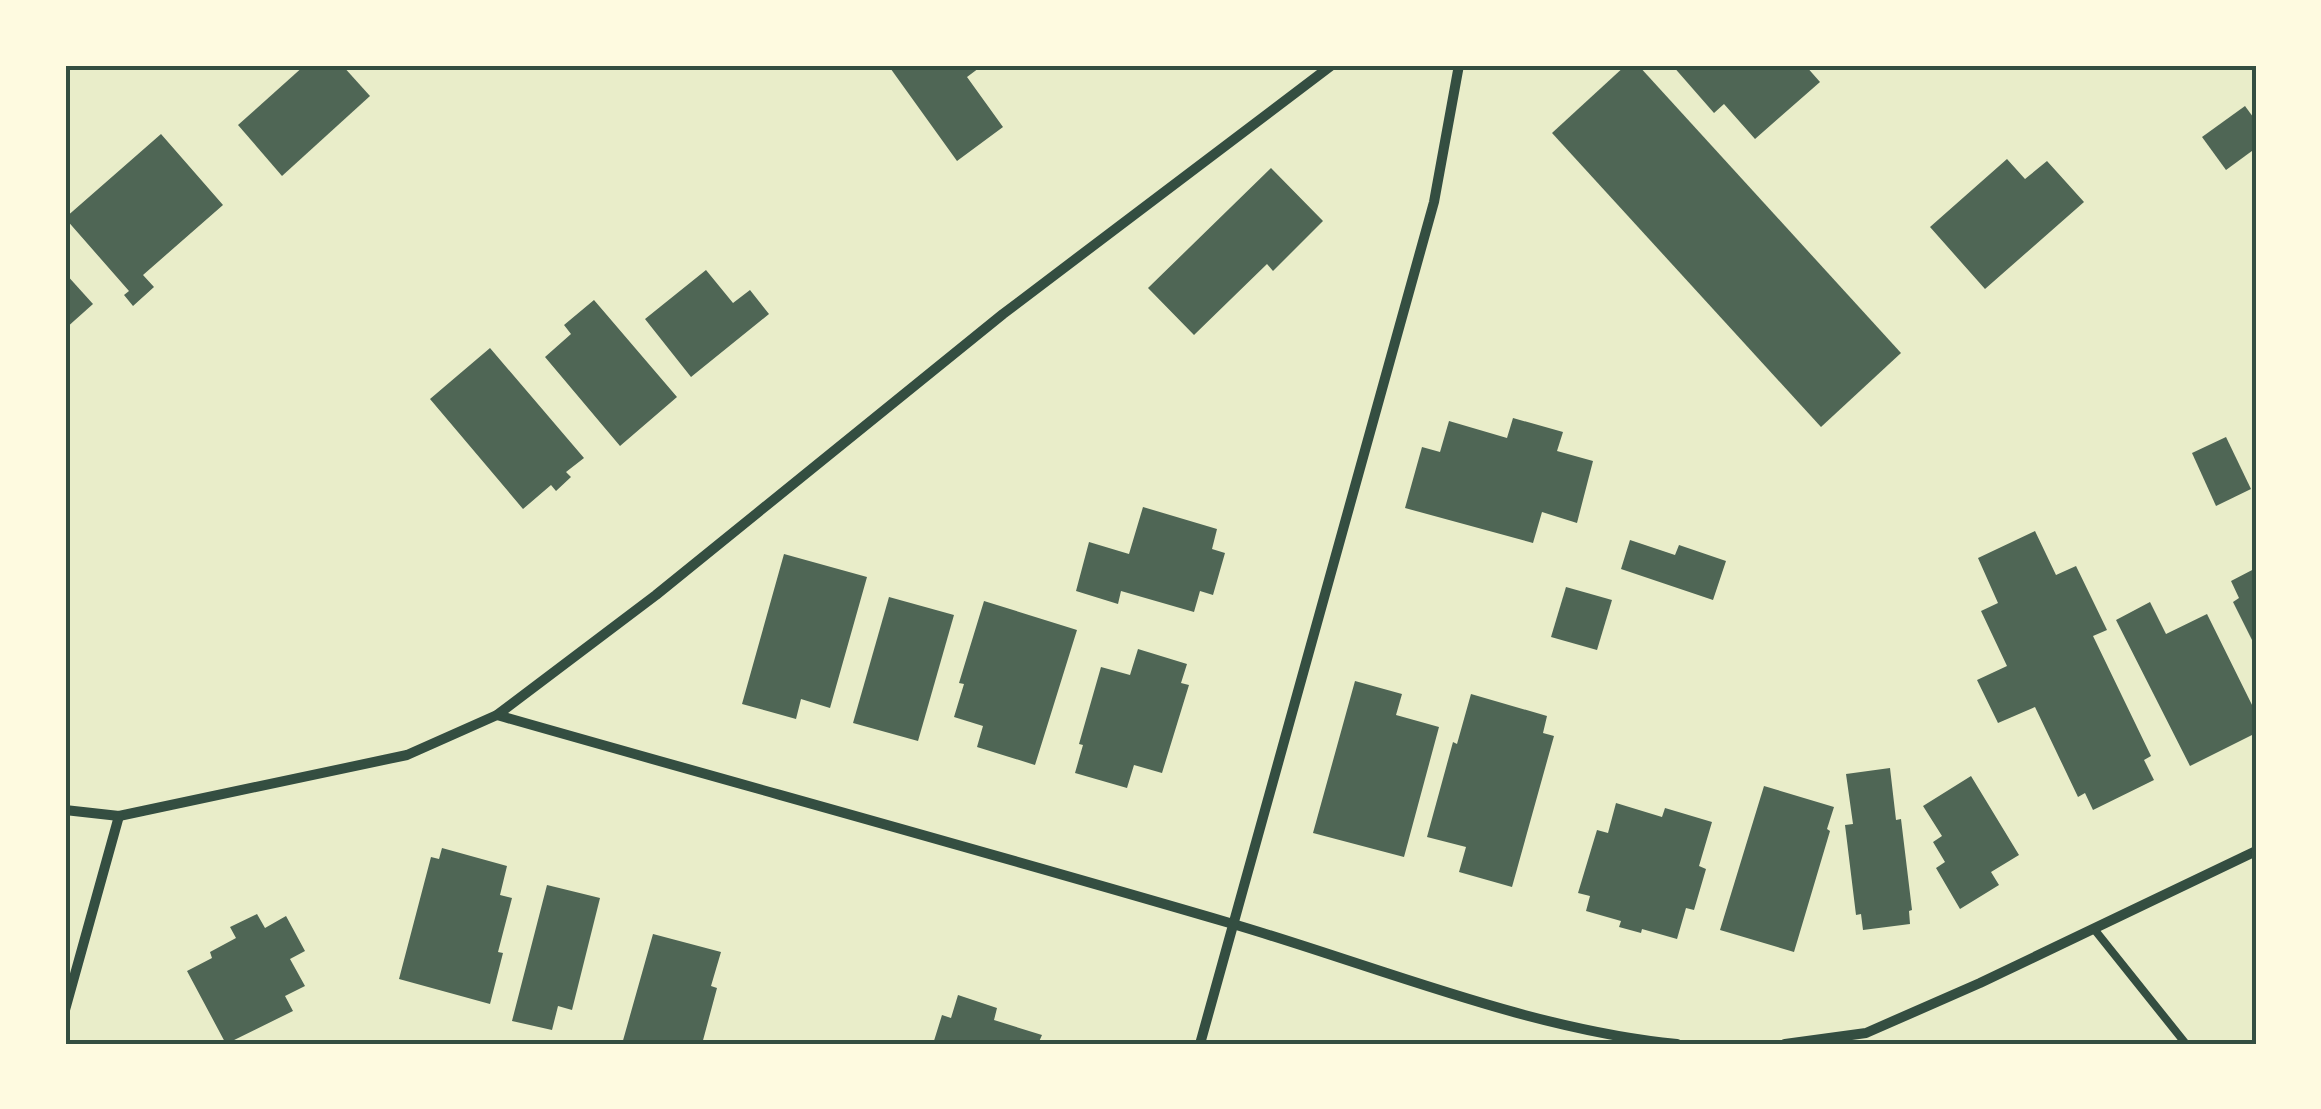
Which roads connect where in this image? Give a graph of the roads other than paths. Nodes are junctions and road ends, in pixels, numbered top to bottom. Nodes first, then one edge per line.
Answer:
1 (1332, 65) edge
2 (1459, 65) edge
3 (497, 715) junction
4 (65, 810) edge
5 (119, 816) junction
6 (2256, 851) edge
7 (1234, 924) junction
8 (2094, 929) junction
9 (65, 1010) edge
10 (1200, 1044) edge
11 (1678, 1044) edge
12 (1785, 1044) edge
13 (2186, 1044) edge

1 - 3 street
2 - 7 street
3 - 5 street
3 - 7 street
4 - 5 street
5 - 9 street
6 - 8 street
7 - 10 street
7 - 11 street
8 - 12 street
8 - 13 lane

